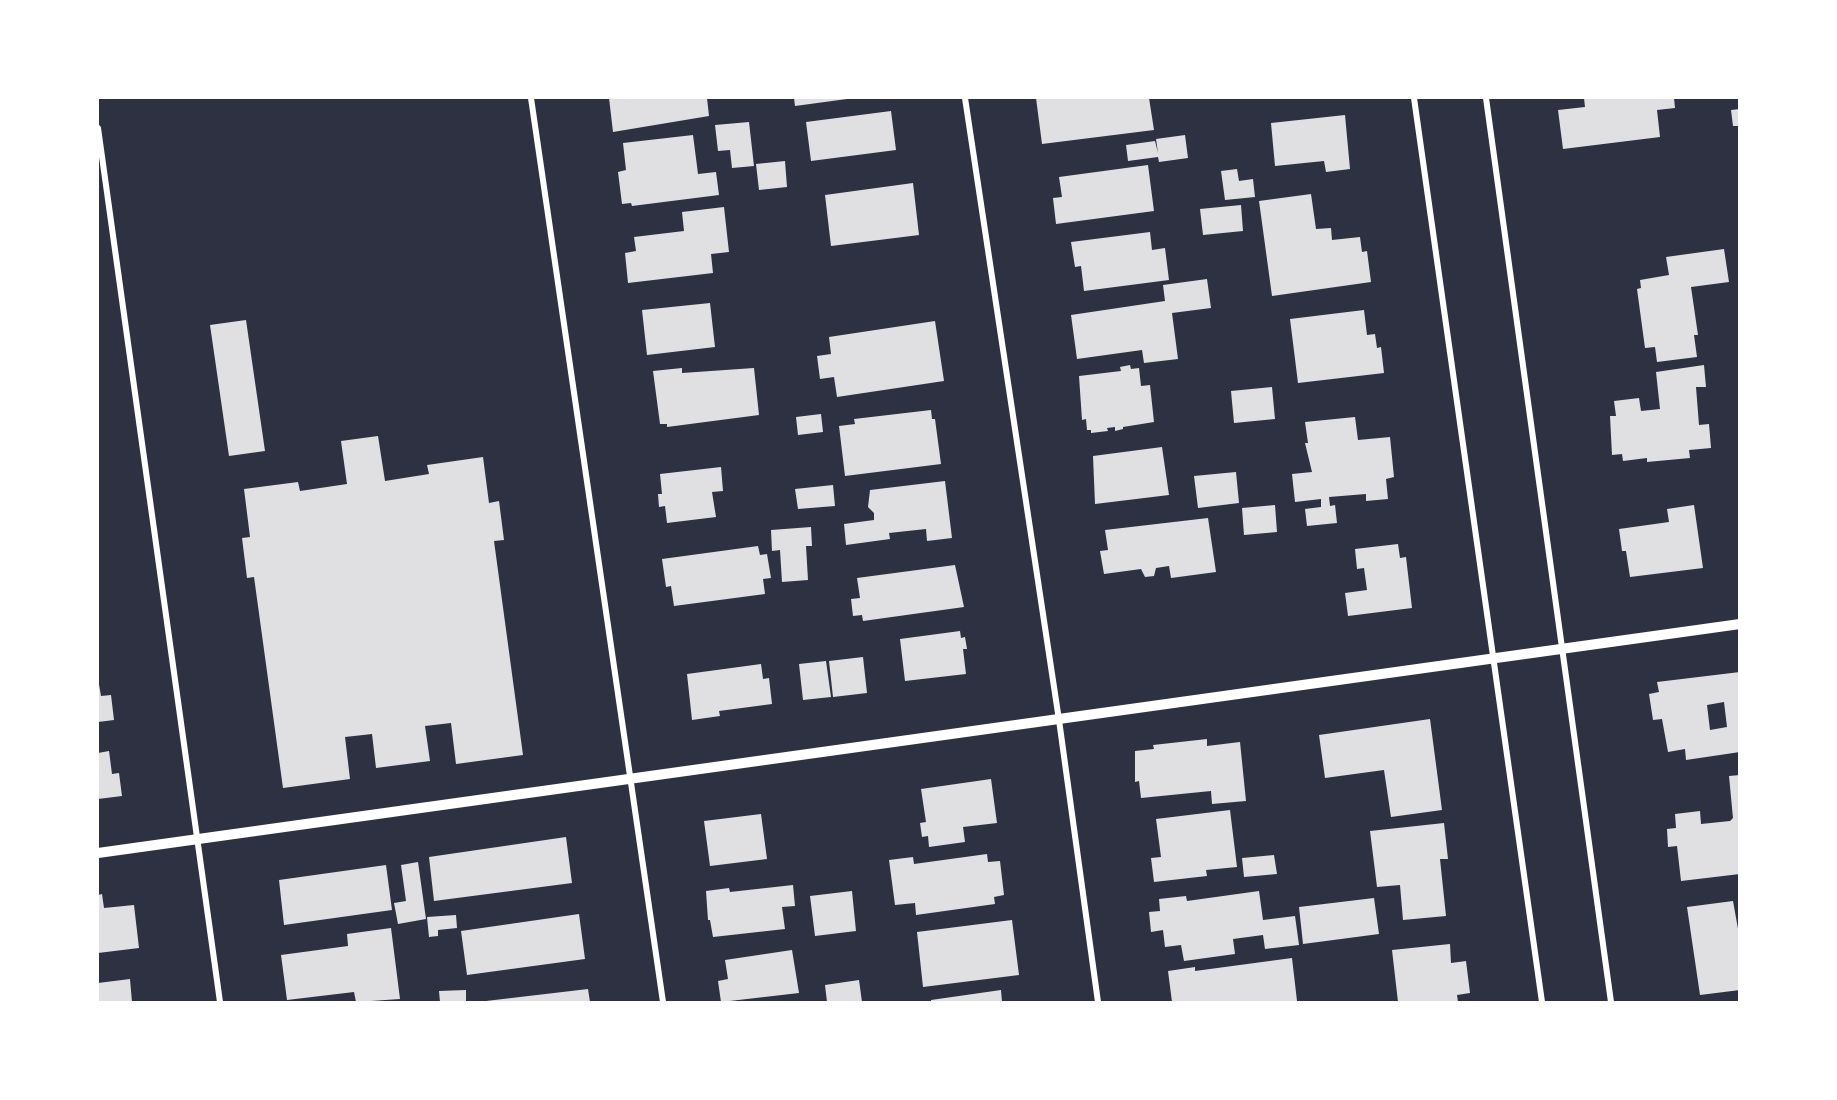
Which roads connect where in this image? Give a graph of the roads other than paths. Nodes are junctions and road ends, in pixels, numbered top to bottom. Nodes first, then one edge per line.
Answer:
1 (531, 98) edge
2 (965, 98) edge
3 (1414, 98) edge
4 (1486, 98) edge
5 (98, 128) edge
6 (1740, 624) edge
7 (1562, 649) junction
8 (1493, 659) junction
9 (1059, 720) junction
10 (633, 778) junction
11 (196, 840) junction
12 (98, 853) edge
13 (220, 1002) edge
14 (663, 1002) edge
15 (1098, 1002) edge
16 (1542, 1002) edge
17 (1611, 1002) edge

1 - 10 street
2 - 9 street
3 - 8 street
4 - 7 street
5 - 11 street
6 - 7 street
7 - 8 street
7 - 17 street
8 - 9 street
8 - 16 street
9 - 10 street
9 - 15 street
10 - 11 street
10 - 14 street
11 - 12 street
11 - 13 street

